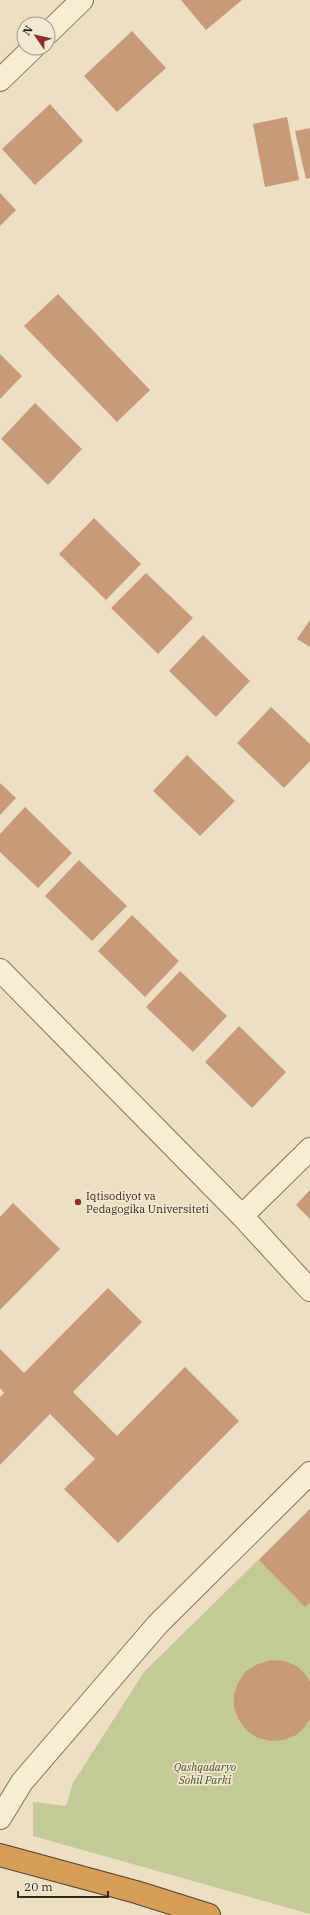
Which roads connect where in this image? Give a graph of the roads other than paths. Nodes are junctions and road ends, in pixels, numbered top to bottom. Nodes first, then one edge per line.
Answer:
1 (82, 0) edge
2 (56, 25) edge
3 (24, 56) edge
4 (0, 80) edge
5 (0, 970) edge
6 (310, 1149) edge
7 (242, 1216) junction
8 (310, 1290) edge
9 (310, 1473) edge
10 (0, 1818) edge
11 (0, 1855) edge
12 (209, 1915) edge

1 - 2 street
3 - 4 street
5 - 7 street
6 - 7 street
7 - 8 street
9 - 10 street
11 - 12 highway

